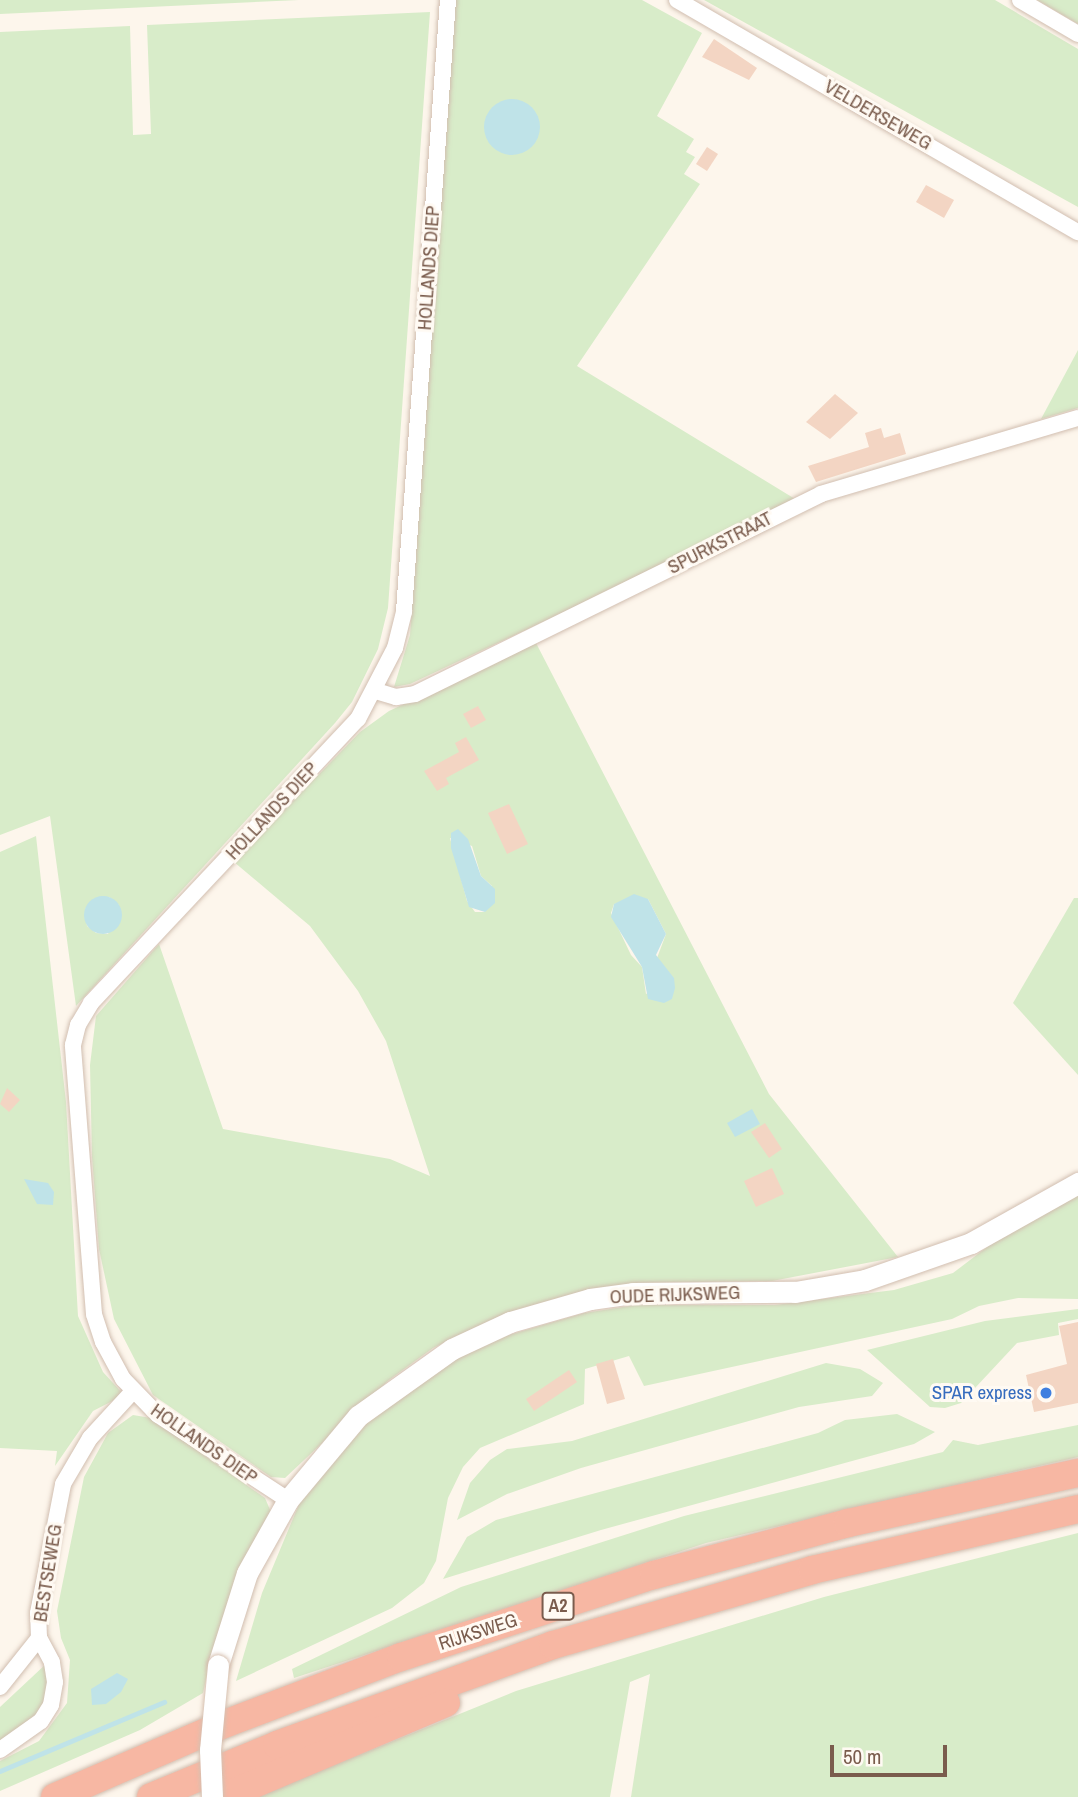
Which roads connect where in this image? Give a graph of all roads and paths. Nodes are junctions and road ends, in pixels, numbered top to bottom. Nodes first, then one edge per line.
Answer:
1 (448, 0) edge
2 (677, 0) edge
3 (1020, 0) edge
4 (1078, 34) edge
5 (1078, 232) edge
6 (1078, 418) edge
7 (376, 691) junction
8 (1078, 1183) edge
9 (133, 1391) junction
10 (1078, 1473) edge
11 (288, 1500) junction
12 (1078, 1509) edge
13 (39, 1638) junction
14 (553, 1645) junction
15 (0, 1687) edge
16 (0, 1750) edge
17 (55, 1797) edge
18 (151, 1797) edge
19 (212, 1797) edge
20 (223, 1797) edge

1 - 7 street, HOLLANDS DIEP
2 - 5 street, VELDERSEWEG
3 - 4 street
6 - 7 street, SPURKSTRAAT
7 - 9 street, HOLLANDS DIEP
8 - 11 street, OUDE RIJKSWEG
9 - 11 street, HOLLANDS DIEP
9 - 13 street, BESTSEWEG
10 - 17 highway, RIJKSWEG / A2
11 - 19 street, OUDE RIJKSWEG, bridge
12 - 14 highway, RIJKSWEG / A2
13 - 15 street
13 - 16 street, BESTSEWEG
14 - 18 highway, RIJKSWEG / A2
14 - 20 highway, A2

